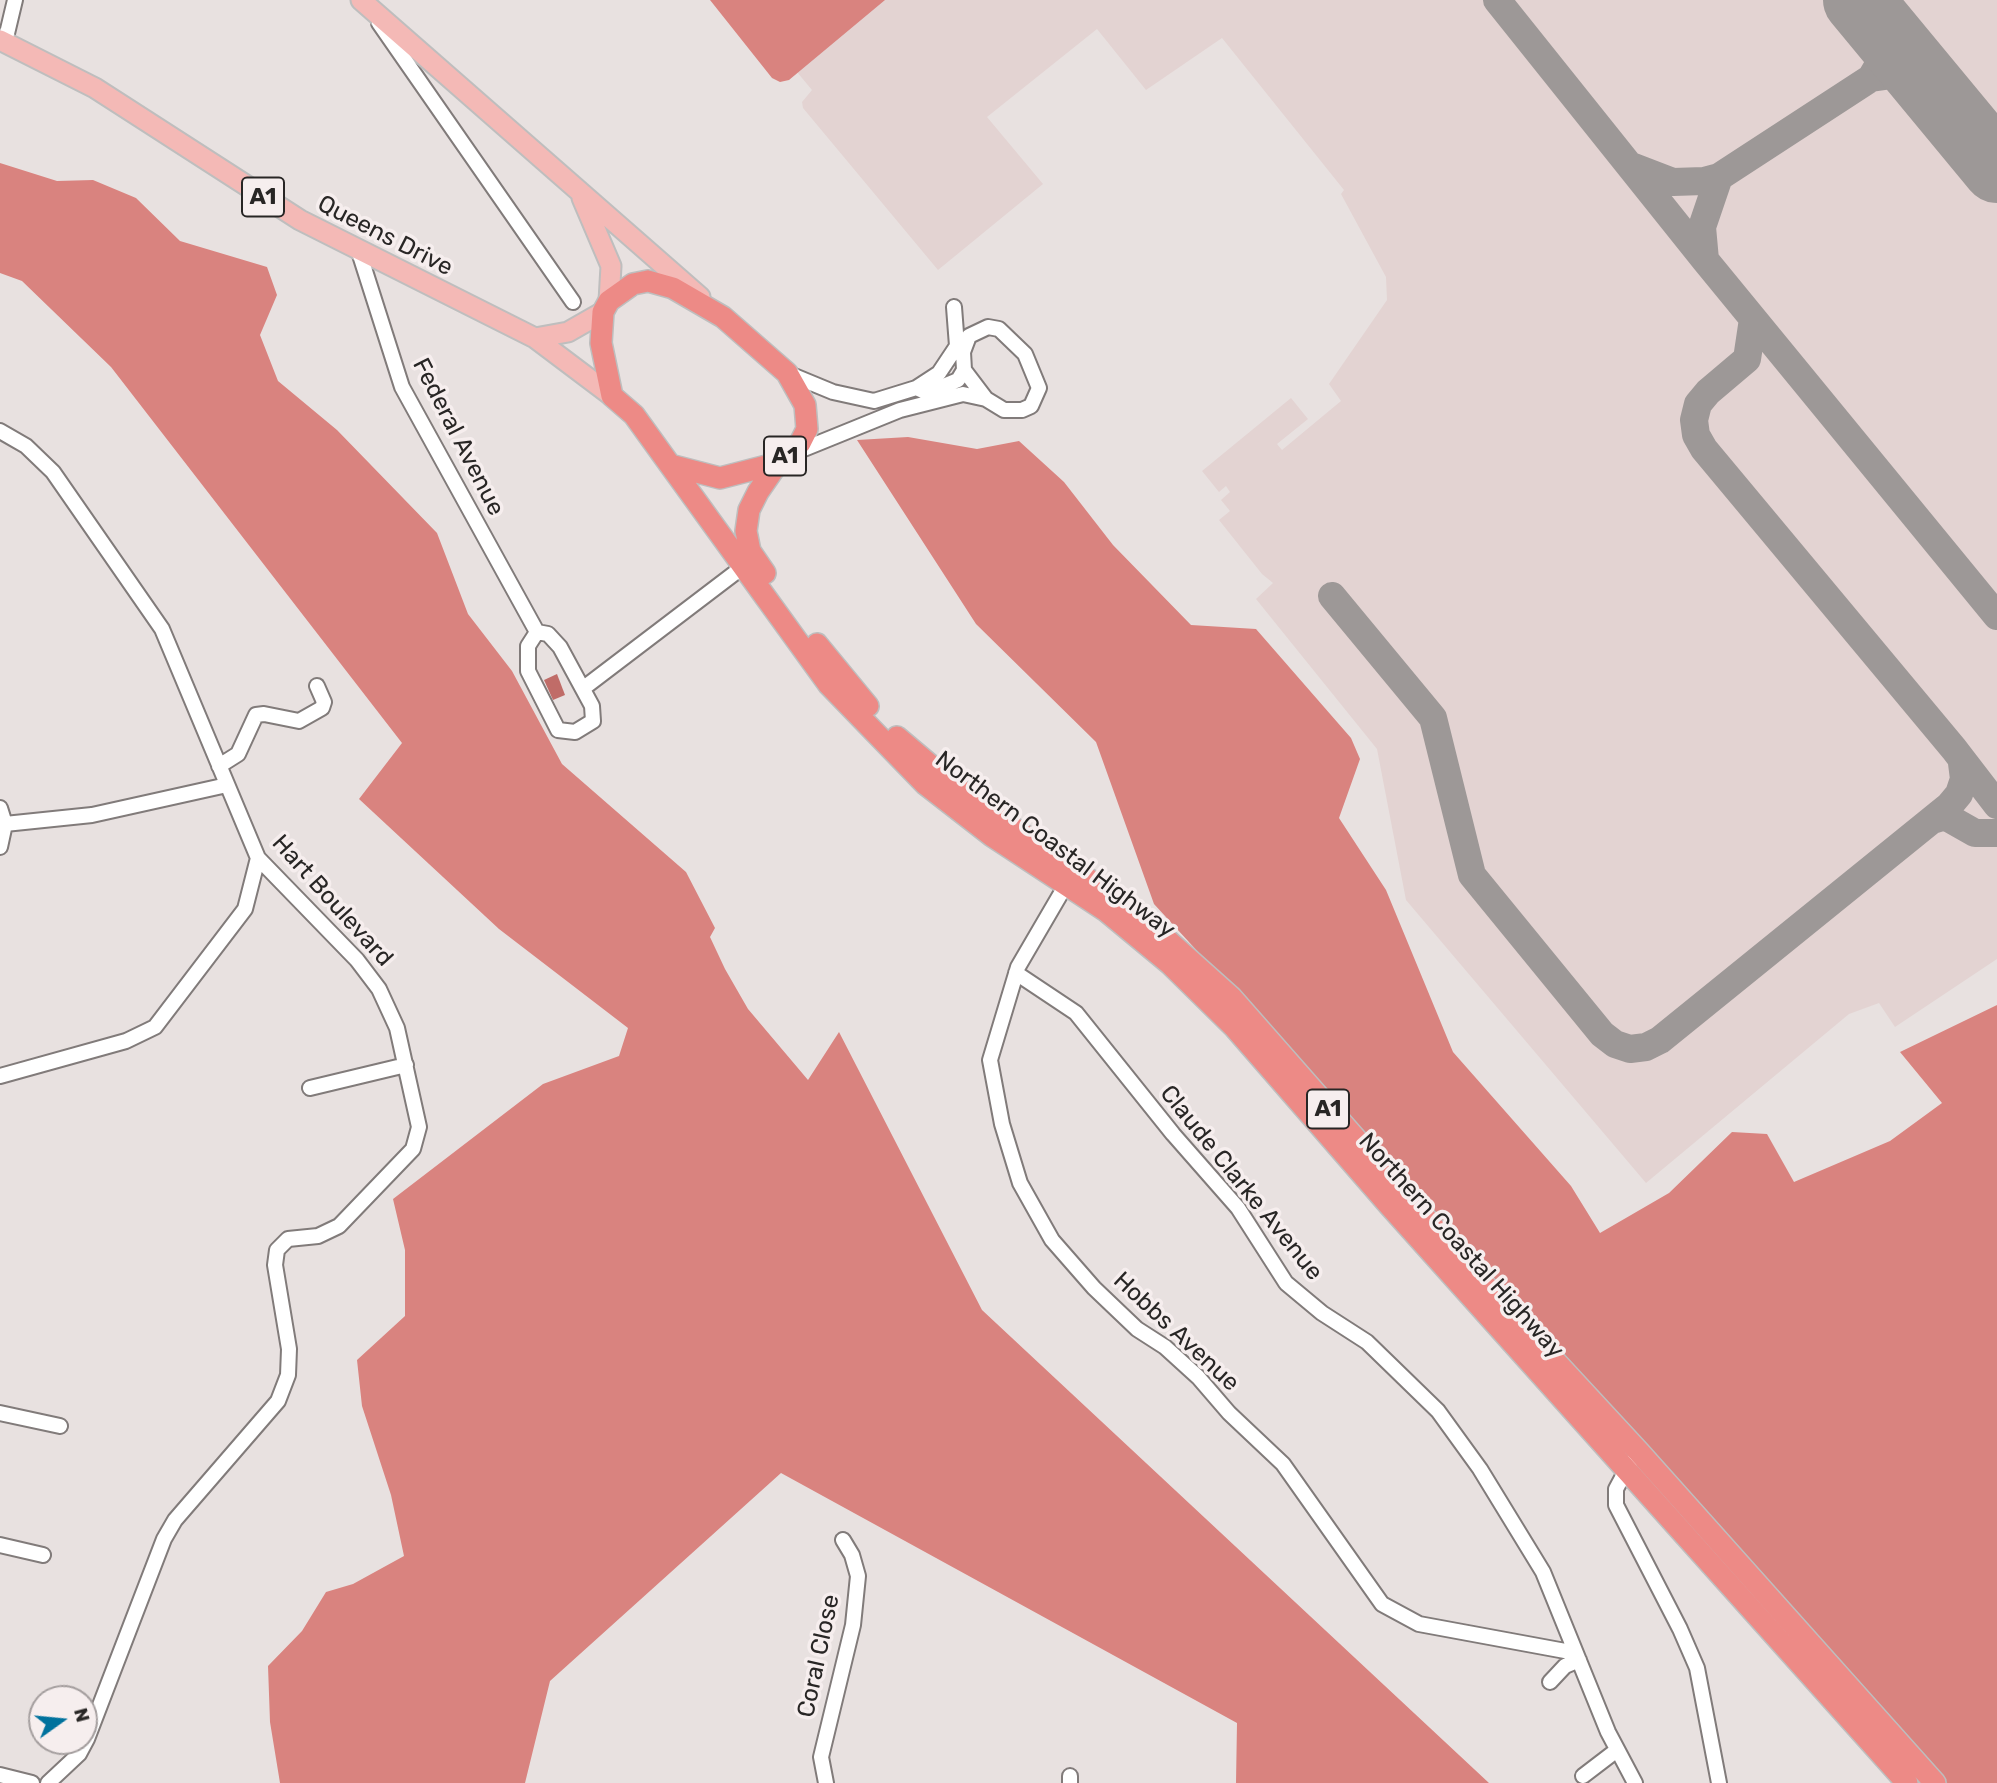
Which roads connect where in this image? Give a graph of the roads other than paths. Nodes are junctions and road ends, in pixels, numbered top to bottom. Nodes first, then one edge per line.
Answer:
1 (15, 0) edge
2 (363, 2) edge
3 (2, 41) edge
4 (577, 188) junction
5 (359, 253) junction
6 (573, 302) dead end
7 (606, 307) junction
8 (954, 307) dead end
9 (723, 317) junction
10 (535, 338) junction
11 (964, 370) junction
12 (787, 373) junction
13 (916, 388) junction
14 (612, 396) junction
15 (986, 399) junction
16 (0, 431) edge
17 (781, 460) junction
18 (670, 465) junction
19 (744, 565) junction
20 (537, 632) junction
21 (317, 686) dead end
22 (584, 687) junction
23 (219, 766) junction
24 (227, 785) junction
25 (0, 808) edge
26 (5, 824) junction
27 (0, 847) edge
28 (258, 858) junction
29 (1067, 883) junction
30 (1016, 973) junction
31 (406, 1065) junction
32 (0, 1076) edge
33 (310, 1087) dead end
34 (0, 1413) edge
35 (60, 1426) dead end
36 (1639, 1452) junction
37 (1626, 1470) junction
38 (843, 1540) dead end
39 (0, 1545) edge
40 (44, 1555) dead end
41 (1577, 1656) junction
42 (1550, 1682) dead end
43 (1617, 1750) junction
44 (0, 1775) edge
45 (1583, 1776) dead end
46 (32, 1783) edge
47 (48, 1783) edge
48 (826, 1783) edge
49 (1635, 1783) edge
50 (1719, 1783) edge
51 (1907, 1783) edge
52 (1934, 1783) edge

1 - 3 street
2 - 4 main road
2 - 6 street
3 - 5 main road, Queens Drive / A1
4 - 7 main road
4 - 9 main road
5 - 10 main road, Queens Drive / A1
5 - 20 street, Federal Avenue
7 - 9 highway, A1
7 - 10 main road, A1
7 - 14 highway
8 - 13 street
9 - 12 highway, A1
10 - 14 main road, Queens Drive / A1
11 - 13 street
11 - 15 street
11 - 15 street
12 - 13 street
12 - 17 highway, A1
14 - 18 highway, A1
15 - 17 street
16 - 23 street, Hart Boulevard
17 - 18 highway, A1
17 - 36 highway, Northern Coastal Highway / A1
18 - 19 highway, Northern Coastal Highway / A1
19 - 22 street
19 - 29 highway, Northern Coastal Highway / A1
20 - 22 street
20 - 22 street
21 - 23 street
23 - 24 street, Hart Boulevard
24 - 26 street
24 - 28 street, Hart Boulevard
25 - 26 street
26 - 27 street
28 - 31 street, Hart Boulevard
28 - 32 street
29 - 30 street, Hobbs Avenue
29 - 37 highway, Northern Coastal Highway / A1
30 - 41 street, Claude Clarke Avenue
30 - 41 street, Hobbs Avenue
31 - 33 street
31 - 47 street, Hart Boulevard
34 - 35 street
36 - 37 street
36 - 52 highway, Northern Coastal Highway / A1
37 - 50 street
37 - 51 highway, Northern Coastal Highway / A1
38 - 48 street, Coral Close
39 - 40 street
41 - 42 street
41 - 43 street, Claude Clarke Avenue
43 - 45 street
43 - 49 street, Claude Clarke Avenue
44 - 46 street

